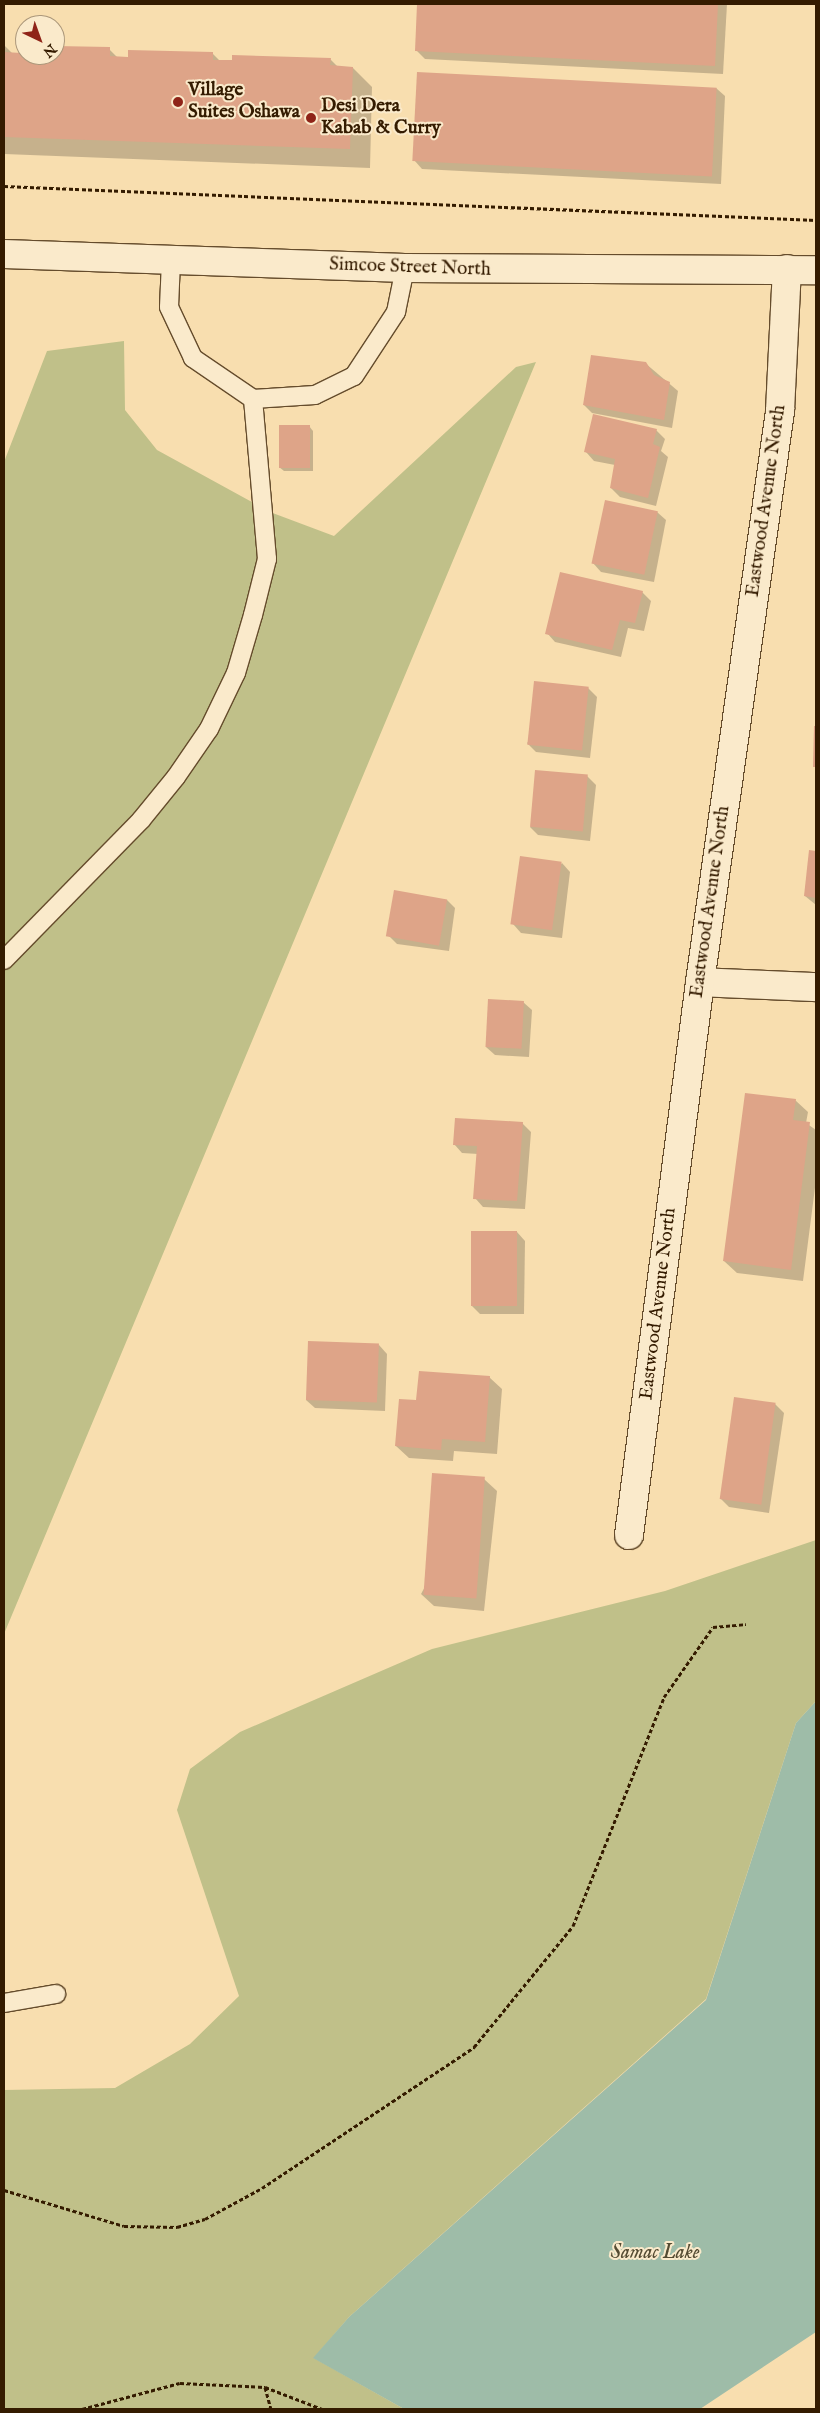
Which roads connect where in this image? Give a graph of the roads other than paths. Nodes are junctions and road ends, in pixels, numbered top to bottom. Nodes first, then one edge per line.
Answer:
1 (4, 254) edge
2 (171, 261) junction
3 (405, 268) junction
4 (787, 269) junction
5 (816, 270) edge
6 (253, 399) junction
7 (4, 960) edge
8 (700, 982) junction
9 (816, 988) edge
10 (630, 1535) dead end
11 (56, 1994) dead end
12 (4, 2002) edge

1 - 2 street, Simcoe Street North
2 - 3 street, Simcoe Street North
2 - 6 lane
3 - 4 street, Simcoe Street North
3 - 6 lane
4 - 5 street, Simcoe Street North
4 - 8 street, Eastwood Avenue North
6 - 7 lane
8 - 9 street
8 - 10 street, Eastwood Avenue North
11 - 12 lane

